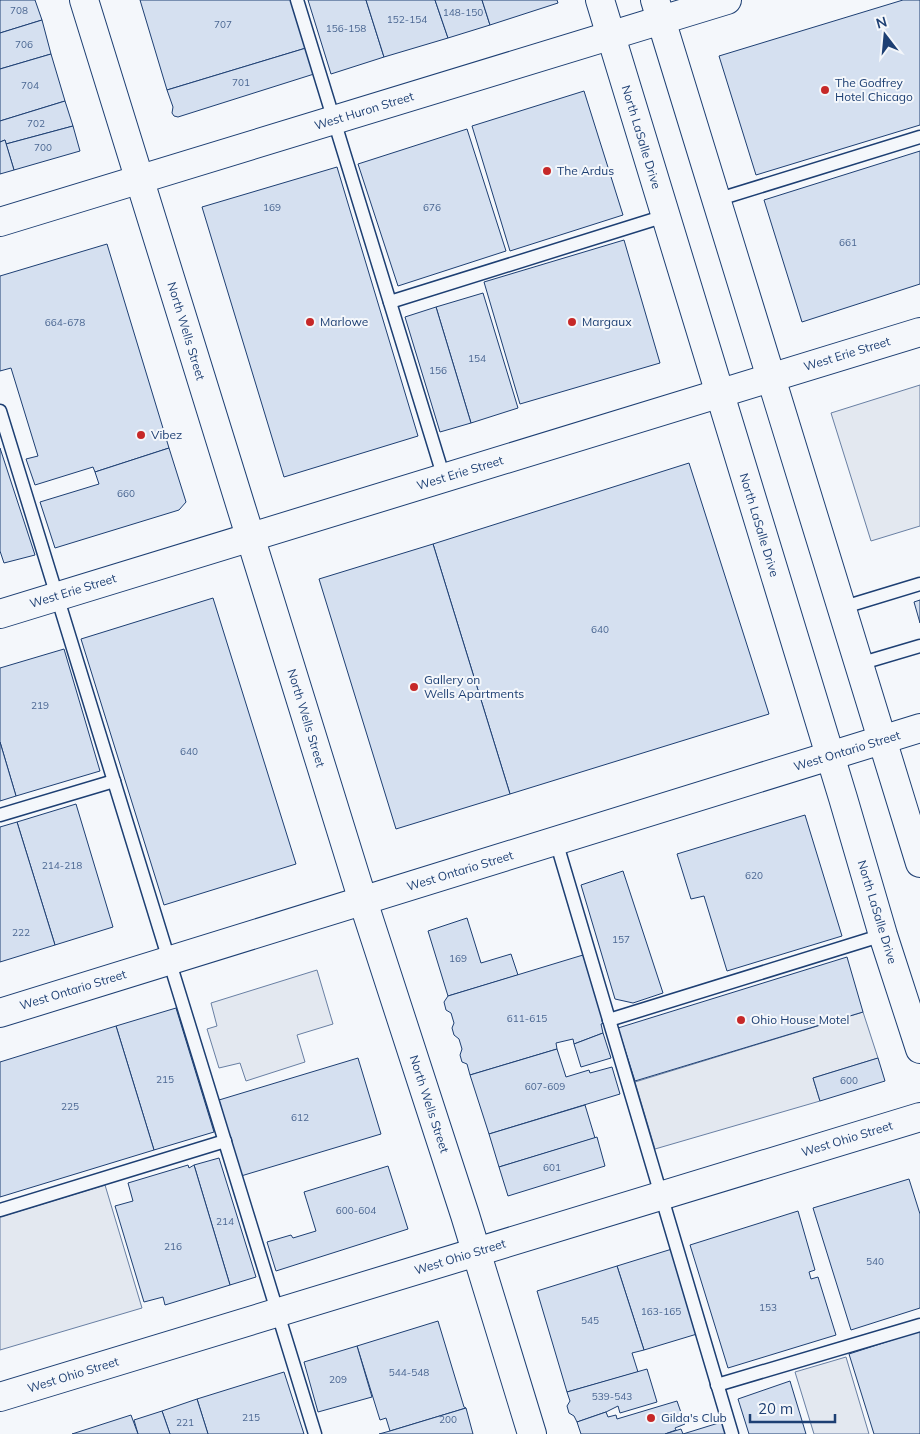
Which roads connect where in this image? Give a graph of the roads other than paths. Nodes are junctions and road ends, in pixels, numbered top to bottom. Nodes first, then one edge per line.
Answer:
1 (84, 0) edge
2 (297, 0) edge
3 (600, 0) edge
4 (727, 0) edge
5 (658, 10) edge
6 (611, 36) junction
7 (334, 120) junction
8 (920, 137) edge
9 (139, 180) junction
10 (716, 200) junction
11 (666, 216) junction
12 (0, 222) edge
13 (390, 302) junction
14 (920, 332) edge
15 (771, 377) junction
16 (719, 394) junction
17 (1, 418) edge
18 (444, 478) junction
19 (251, 537) junction
20 (920, 584) edge
21 (57, 596) junction
22 (841, 608) junction
23 (0, 614) edge
24 (920, 646) edge
25 (859, 664) junction
26 (920, 728) edge
27 (882, 740) junction
28 (830, 757) junction
29 (114, 780) junction
30 (0, 815) edge
31 (556, 841) junction
32 (920, 863) edge
33 (363, 901) junction
34 (883, 935) junction
35 (169, 960) junction
36 (0, 1012) edge
37 (609, 1020) junction
38 (920, 1049) edge
39 (920, 1117) edge
40 (225, 1141) junction
41 (662, 1196) junction
42 (0, 1210) edge
43 (476, 1252) junction
44 (278, 1313) junction
45 (920, 1325) edge
46 (717, 1385) junction
47 (0, 1397) edge
48 (315, 1434) edge
49 (532, 1434) edge
50 (732, 1434) edge

1 - 9 main road, North Wells Street
2 - 7 lane
3 - 6 main road, North LaSalle Drive
4 - 5 main road, West Huron Street
5 - 6 main road, West Huron Street
5 - 10 main road
6 - 7 main road, West Huron Street
6 - 11 main road, North LaSalle Drive
7 - 9 main road, West Huron Street
7 - 13 lane
8 - 10 lane
9 - 12 main road, West Huron Street
9 - 19 main road, North Wells Street
10 - 15 main road
11 - 13 lane
11 - 16 main road, North LaSalle Drive
13 - 18 lane
14 - 15 main road, West Erie Street
15 - 16 main road, West Erie Street
15 - 22 main road
16 - 18 main road, West Erie Street
16 - 28 main road, North LaSalle Drive
17 - 21 lane
18 - 19 main road, West Erie Street
19 - 21 main road, West Erie Street
19 - 33 main road, North Wells Street
20 - 22 lane
21 - 23 main road, West Erie Street
21 - 29 lane
22 - 25 main road
24 - 25 lane
25 - 27 main road
26 - 27 main road, West Ontario Street
27 - 28 main road, West Ontario Street
27 - 32 main road
28 - 31 main road, West Ontario Street
28 - 34 main road, North LaSalle Drive
29 - 30 lane
29 - 35 lane
31 - 33 main road, West Ontario Street
31 - 37 lane
33 - 35 main road, West Ontario Street
33 - 43 main road, North Wells Street
34 - 37 lane
34 - 38 main road, North LaSalle Drive
35 - 36 main road, West Ontario Street
35 - 40 lane
37 - 41 lane
39 - 41 main road, West Ohio Street
40 - 42 lane
40 - 44 lane
41 - 43 main road, West Ohio Street
41 - 46 lane
43 - 44 main road, West Ohio Street
43 - 49 main road, North Wells Street
44 - 47 main road, West Ohio Street
44 - 48 lane
45 - 46 lane
46 - 50 lane

